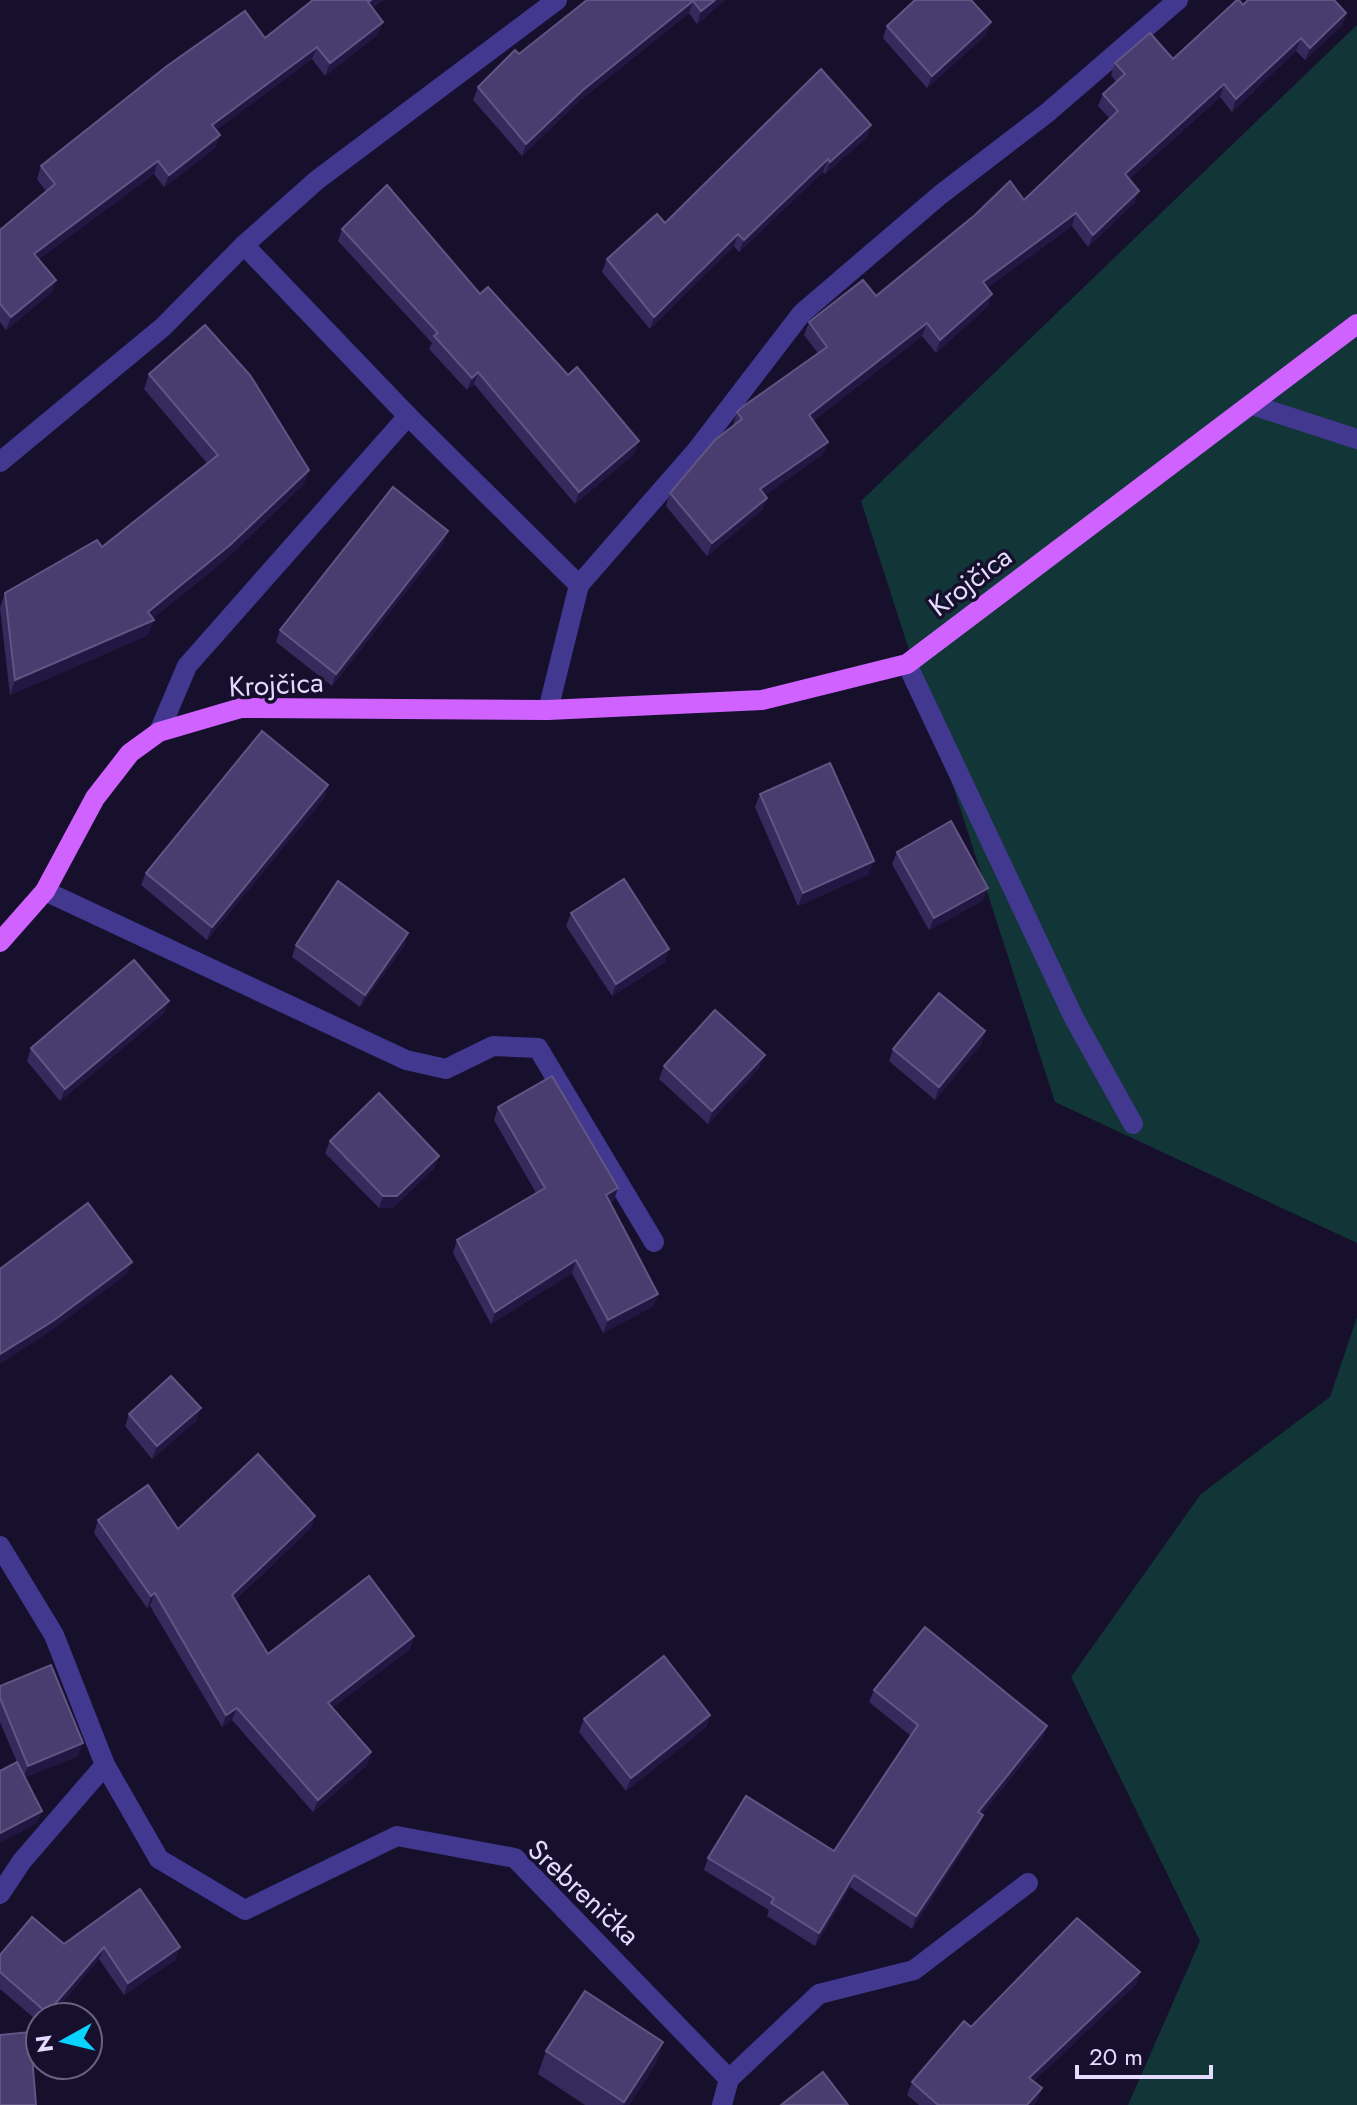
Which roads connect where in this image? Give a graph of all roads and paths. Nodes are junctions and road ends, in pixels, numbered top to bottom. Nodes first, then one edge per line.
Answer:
1 (557, 0) edge
2 (1178, 0) edge
3 (244, 245) junction
4 (1357, 324) edge
5 (1252, 405) junction
6 (408, 416) junction
7 (1357, 439) edge
8 (0, 462) edge
9 (579, 585) junction
10 (907, 664) junction
11 (548, 710) junction
12 (159, 732) junction
13 (45, 891) junction
14 (0, 942) edge
15 (1133, 1124) dead end
16 (654, 1242) dead end
17 (0, 1546) edge
18 (105, 1765) junction
19 (1028, 1883) dead end
20 (0, 1894) edge
21 (729, 2079) junction
22 (722, 2105) edge

1 - 3 street
2 - 9 street
3 - 6 street
3 - 8 street
4 - 5 main road, Krojčica
5 - 7 street
5 - 10 main road, Krojčica
6 - 9 street
6 - 12 street
9 - 11 street
10 - 11 main road, Krojčica
10 - 15 street
11 - 12 main road, Krojčica
12 - 13 main road, Krojčica
13 - 14 main road, Krojčica
13 - 16 street
17 - 18 street, Srebrenička
18 - 20 street
18 - 21 street, Srebrenička
19 - 21 street
21 - 22 street

